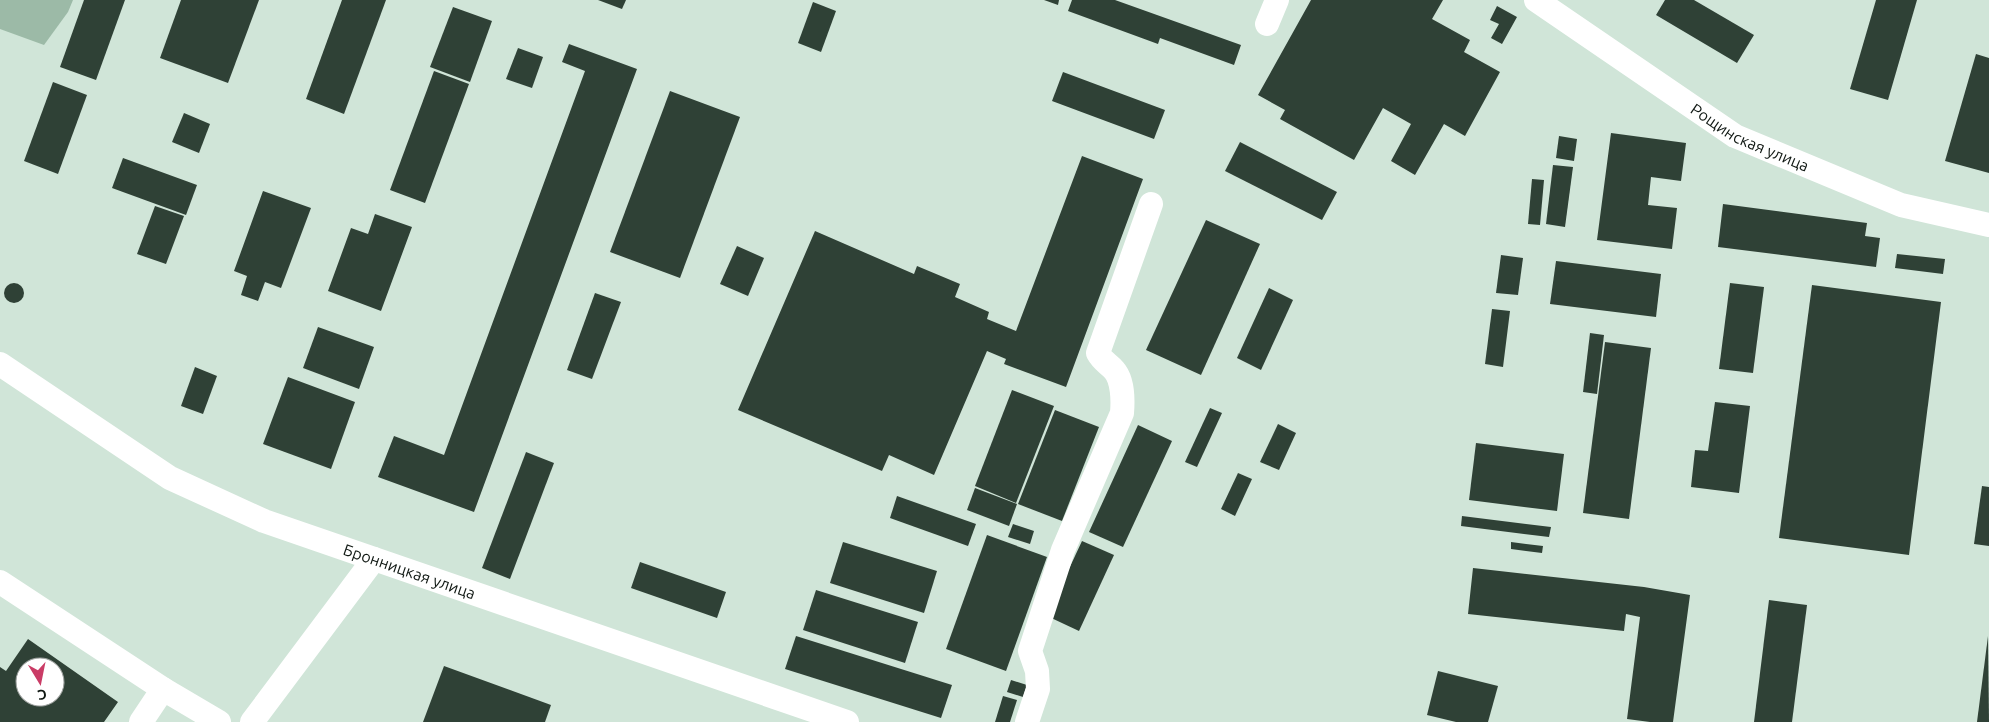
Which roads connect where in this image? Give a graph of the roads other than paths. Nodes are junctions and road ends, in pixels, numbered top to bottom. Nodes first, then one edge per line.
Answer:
1 (1277, 0) edge
2 (1536, 0) edge
3 (1268, 24) dead end
4 (1151, 204) dead end
5 (1989, 225) edge
6 (0, 364) edge
7 (374, 559) junction
8 (0, 582) edge
9 (163, 689) junction
10 (141, 722) edge
11 (219, 722) edge
12 (252, 722) edge
13 (847, 722) edge
14 (1027, 722) edge

1 - 3 street
2 - 5 street, Рощинская улица
4 - 14 street
6 - 7 street, Бронницкая улица
7 - 12 street
7 - 13 street, Бронницкая улица
8 - 9 street
9 - 10 street
9 - 11 street

